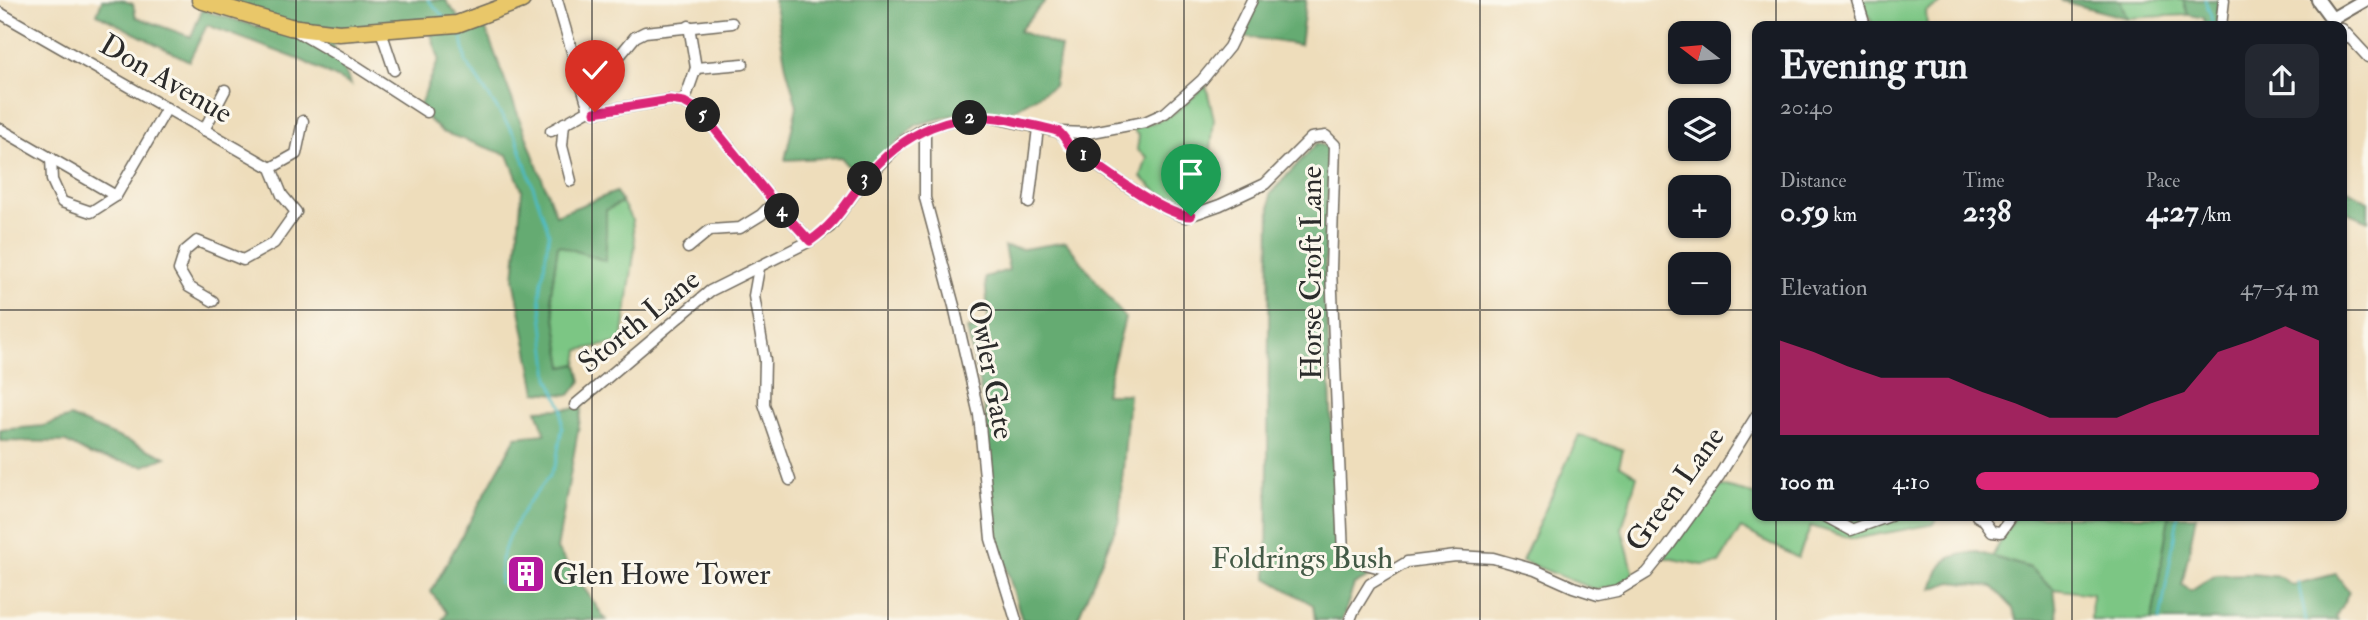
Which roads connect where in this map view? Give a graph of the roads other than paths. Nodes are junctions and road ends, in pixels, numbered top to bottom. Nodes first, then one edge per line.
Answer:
1 (200, 0) edge
2 (522, 0) edge
3 (558, 0) edge
4 (1252, 0) edge
5 (1857, 0) edge
6 (2224, 0) edge
7 (2318, 0) edge
8 (2365, 0) edge
9 (0, 13) edge
10 (1863, 21) edge
11 (2222, 21) edge
12 (2334, 21) edge
13 (2341, 21) edge
14 (732, 23) dead end
15 (689, 26) junction
16 (290, 27) junction
17 (381, 31) junction
18 (2347, 35) edge
19 (621, 54) dead end
20 (2368, 57) edge
21 (743, 64) dead end
22 (696, 68) junction
23 (394, 70) dead end
24 (225, 90) dead end
25 (684, 102) junction
26 (167, 108) junction
27 (589, 110) junction
28 (427, 112) dead end
29 (303, 121) dead end
30 (564, 123) junction
31 (925, 128) junction
32 (1038, 128) junction
33 (0, 129) edge
34 (204, 130) junction
35 (551, 131) dead end
36 (1059, 132) junction
37 (51, 158) junction
38 (271, 168) junction
39 (570, 181) dead end
40 (116, 196) junction
41 (774, 202) junction
42 (1029, 203) dead end
43 (810, 241) junction
44 (688, 248) dead end
45 (759, 268) junction
46 (213, 301) dead end
47 (575, 405) dead end
48 (1752, 427) edge
49 (790, 480) dead end
50 (1834, 521) edge
51 (1876, 521) edge
52 (1985, 521) edge
53 (2008, 521) edge
54 (1392, 571) junction
55 (1016, 620) edge
56 (1350, 620) edge

1 - 16 main road
2 - 17 main road
3 - 27 street
4 - 36 street
5 - 10 street
6 - 11 street
7 - 12 street
8 - 13 street
9 - 26 street, Don Avenue
14 - 15 street
15 - 19 street
15 - 22 street
16 - 17 main road
16 - 28 street
17 - 23 street
18 - 20 street
21 - 22 street
22 - 25 street
24 - 34 street
25 - 27 street
25 - 41 street
26 - 34 street, Don Avenue
26 - 40 street
27 - 30 street
29 - 38 street
30 - 35 street
30 - 39 street
31 - 32 street
31 - 43 street
31 - 55 street, Owler Gate
32 - 36 street
32 - 42 street
33 - 37 street
34 - 38 street, Don Avenue
36 - 54 street, Horse Croft Lane
37 - 40 street
37 - 40 street
38 - 46 street
41 - 43 street
41 - 44 street
43 - 45 street, Storth Lane
45 - 47 street, Storth Lane
45 - 49 street
48 - 54 street, Green Lane
50 - 51 street
52 - 53 street
54 - 56 street

